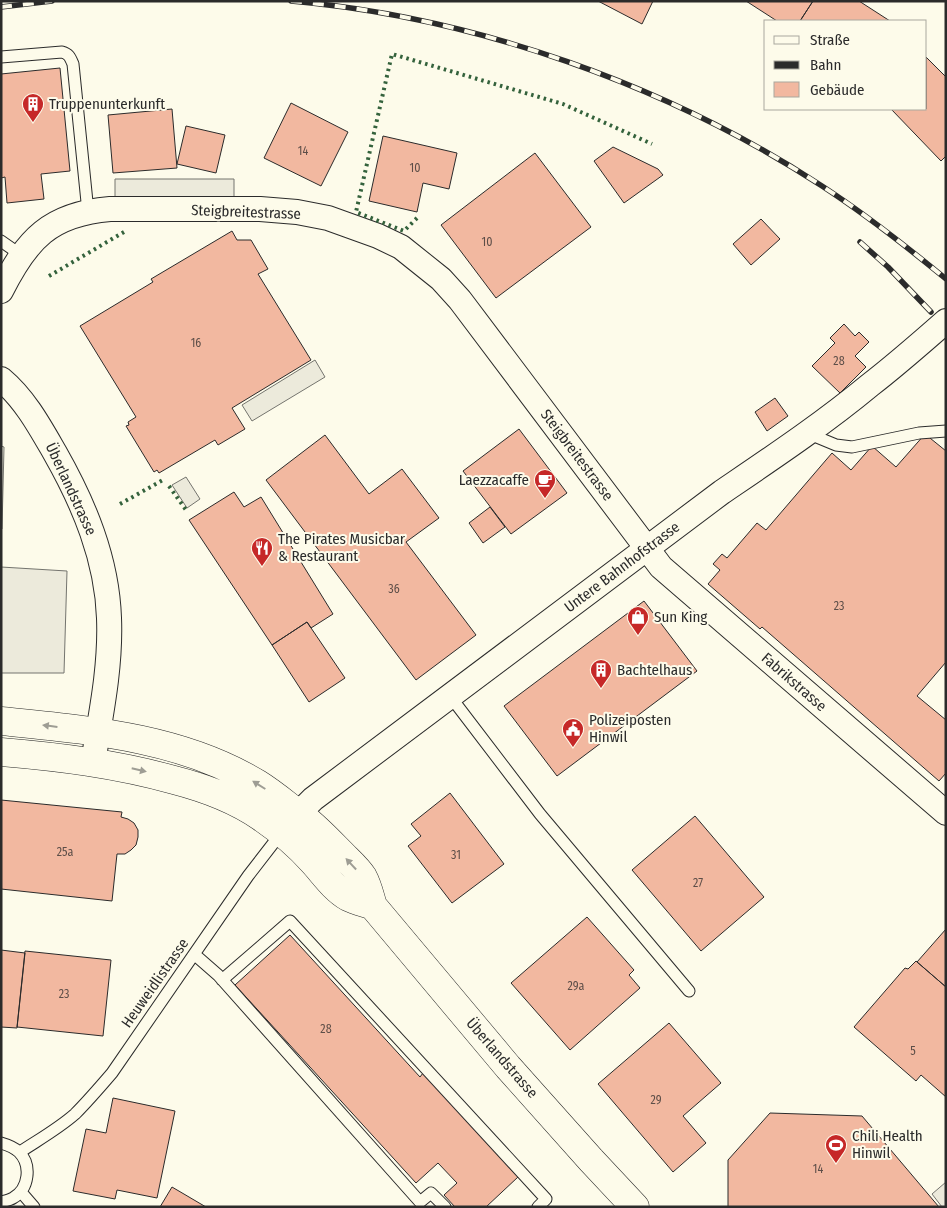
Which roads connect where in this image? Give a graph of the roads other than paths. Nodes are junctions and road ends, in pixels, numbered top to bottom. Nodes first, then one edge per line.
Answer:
1 (1, 58) edge
2 (88, 212) junction
3 (1, 241) edge
4 (21, 255) junction
5 (1, 290) edge
6 (946, 321) edge
7 (1, 380) edge
8 (946, 431) edge
9 (807, 433) junction
10 (647, 548) junction
11 (450, 696) junction
12 (1, 721) edge
13 (98, 732) junction
14 (1, 752) edge
15 (93, 762) junction
16 (946, 813) edge
17 (289, 823) junction
18 (194, 954) junction
19 (222, 980) junction
20 (689, 991) dead end
21 (1, 1144) edge
22 (20, 1152) junction
23 (21, 1192) junction
24 (1, 1202) edge
25 (34, 1207) edge
26 (445, 1207) edge
27 (538, 1207) edge
28 (635, 1207) edge

1 - 2 lane
2 - 4 street, Steigbreitestrasse
2 - 10 street, Steigbreitestrasse
3 - 4 lane
4 - 5 street, Steigbreitestrasse
6 - 9 street, Untere Bahnhofstrasse
7 - 13 street, Überlandstrasse
8 - 9 lane
9 - 10 street, Untere Bahnhofstrasse
10 - 11 street, Untere Bahnhofstrasse
10 - 16 street, Fabrikstrasse
11 - 17 street, Untere Bahnhofstrasse
11 - 20 lane
13 -> 12 main road, Überlandstrasse
13 - 15 street, Überlandstrasse
17 -> 13 main road, Überlandstrasse
14 - 15 main road, Überlandstrasse
15 -> 17 main road, Überlandstrasse
17 - 18 lane, Heuweidlistrasse
17 - 28 main road, Überlandstrasse
18 - 19 lane
18 - 22 lane, Heuweidlistrasse
19 - 26 lane
19 - 27 lane
21 - 22 lane
22 - 23 lane
23 - 24 lane
23 - 25 lane

